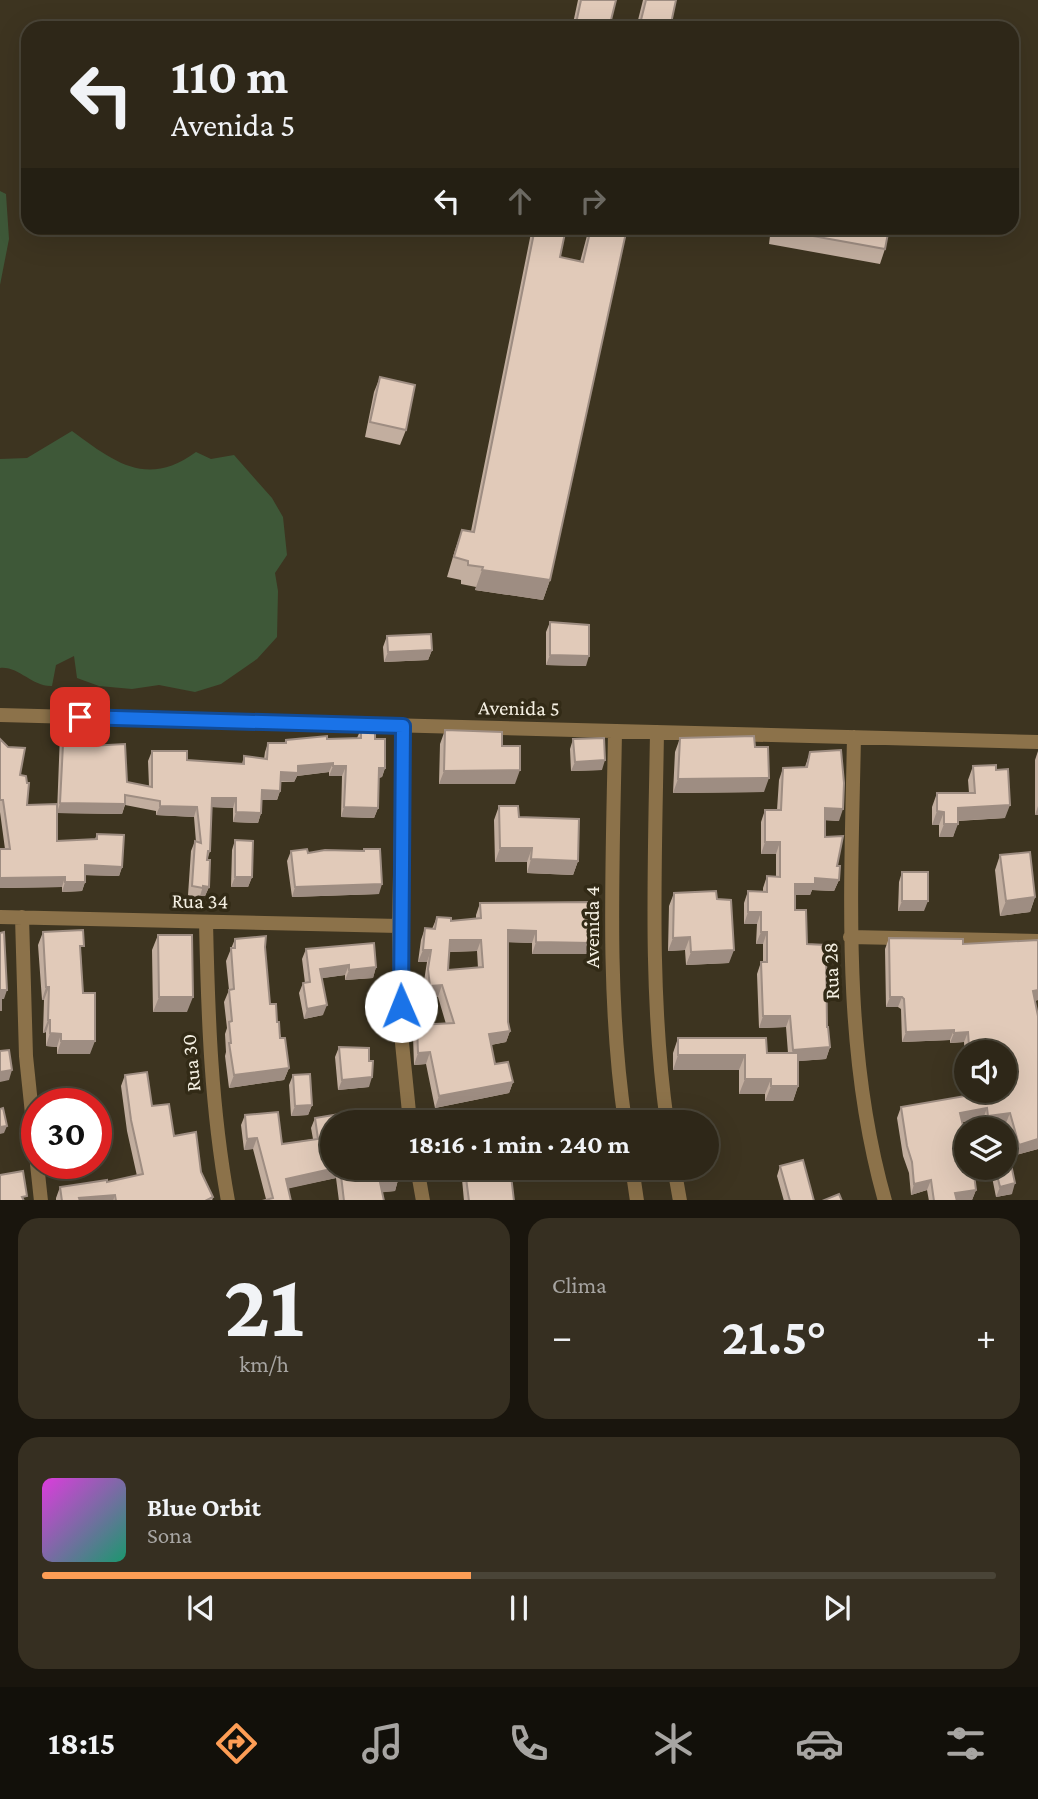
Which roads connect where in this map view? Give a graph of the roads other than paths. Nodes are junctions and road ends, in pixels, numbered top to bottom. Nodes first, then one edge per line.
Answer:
1 (0, 715) edge
2 (403, 726) junction
3 (615, 731) junction
4 (657, 732) junction
5 (854, 737) junction
6 (1038, 742) edge
7 (0, 917) edge
8 (22, 918) junction
9 (206, 922) junction
10 (400, 926) junction
11 (850, 937) junction
12 (1038, 941) edge
13 (29, 1088) edge
14 (409, 1110) edge
15 (624, 1110) edge
16 (666, 1110) edge
17 (39, 1179) edge
18 (419, 1180) edge
19 (634, 1180) edge
20 (676, 1180) edge
21 (41, 1200) edge
22 (228, 1200) edge
23 (423, 1200) edge
24 (637, 1200) edge
25 (680, 1200) edge
26 (885, 1200) edge

1 - 2 street, Avenida 5
2 - 3 street, Avenida 5
2 - 10 street
3 - 4 street, Avenida 5
3 - 15 street, Avenida 4
4 - 5 street, Avenida 5
4 - 16 street
5 - 6 street, Avenida 5
5 - 11 street, Rua 28
7 - 8 street, Rua 34
8 - 9 street, Rua 34
8 - 13 street
9 - 10 street, Rua 34
9 - 22 street, Rua 30
10 - 14 street
11 - 12 street
11 - 26 street, Rua 28
17 - 21 street
18 - 23 street
19 - 24 street
20 - 25 street

